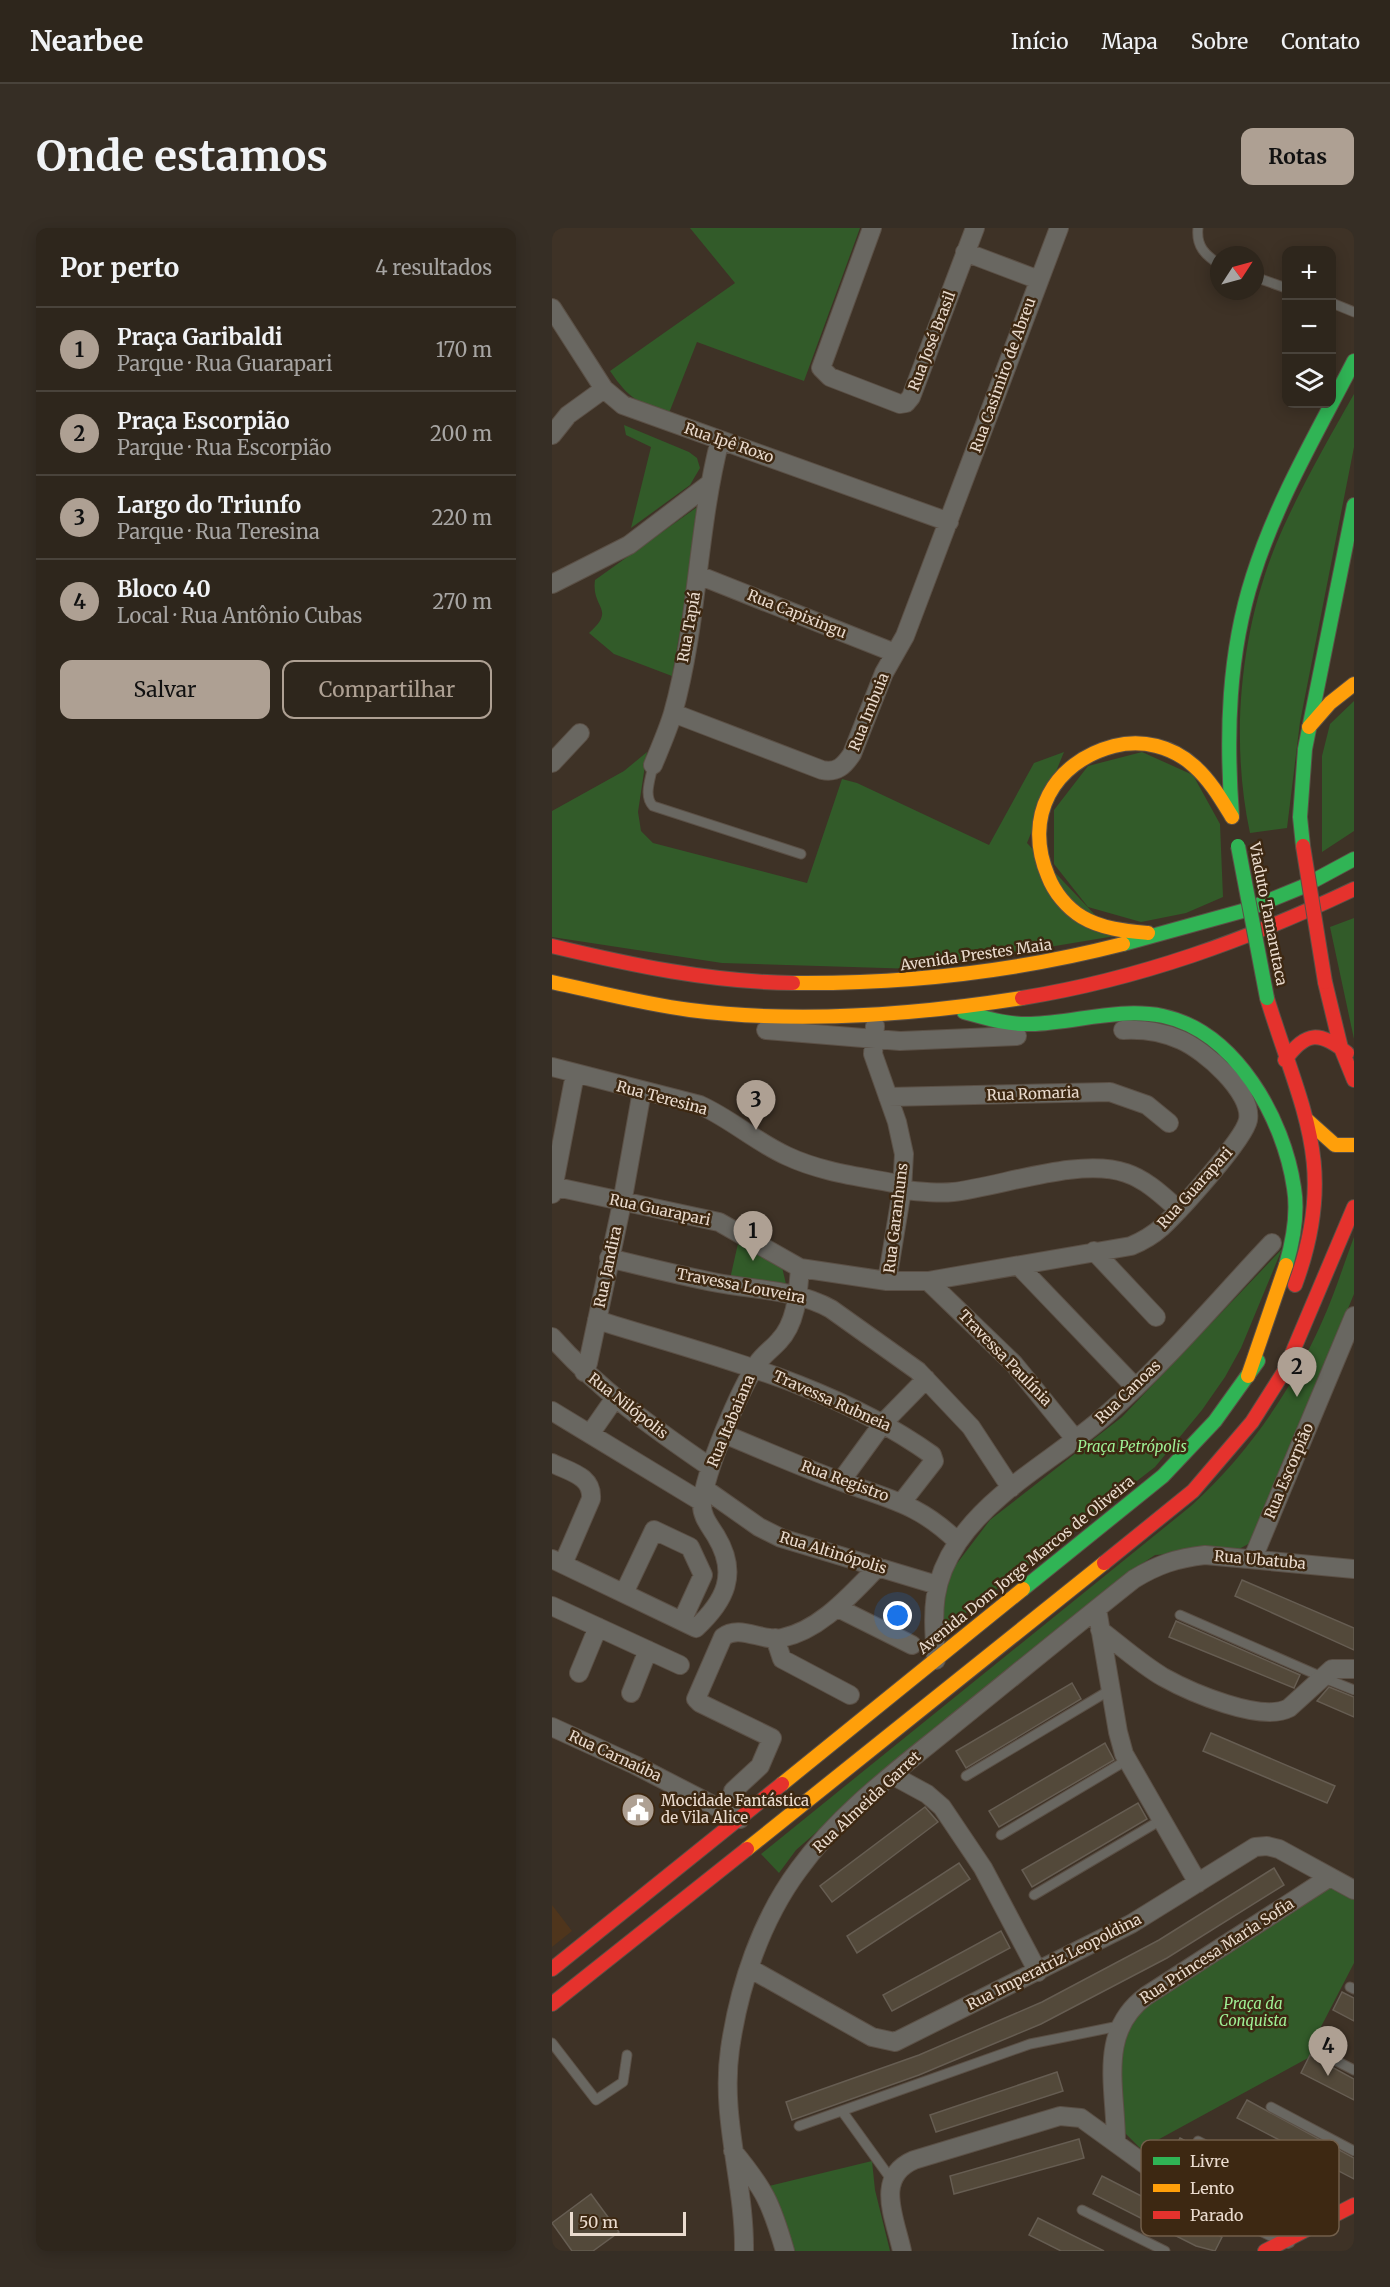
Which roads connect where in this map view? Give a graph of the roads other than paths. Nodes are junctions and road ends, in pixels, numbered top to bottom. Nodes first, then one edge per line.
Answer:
1 (872, 228) edge
2 (975, 228) edge
3 (1059, 228) edge
4 (1198, 228) edge
5 (965, 252) junction
6 (1210, 258) edge
7 (1039, 280) junction
8 (1264, 280) edge
9 (1282, 286) edge
10 (1336, 305) edge
11 (552, 308) edge
12 (1354, 312) edge
13 (1354, 362) edge
14 (604, 389) junction
15 (552, 435) edge
16 (720, 440) junction
17 (708, 485) junction
18 (1354, 505) edge
19 (949, 522) junction
20 (698, 575) junction
21 (552, 584) edge
22 (1350, 595) dead end
23 (895, 653) junction
24 (1326, 653) junction
25 (1354, 684) edge
26 (673, 713) junction
27 (1309, 727) junction
28 (580, 733) dead end
29 (552, 763) edge
30 (654, 765) joint
31 (1235, 832) junction
32 (801, 854) dead end
33 (1354, 858) edge
34 (1354, 889) edge
35 (1354, 899) edge
36 (1332, 900) junction
37 (1159, 934) junction
38 (552, 946) edge
39 (552, 982) edge
40 (1267, 998) joint
41 (950, 1009) junction
42 (735, 1014) junction
43 (876, 1016) junction
44 (874, 1039) junction
45 (1341, 1048) junction
46 (1354, 1059) edge
47 (1285, 1060) junction
48 (552, 1067) edge
49 (575, 1074) junction
50 (1354, 1080) edge
51 (642, 1091) junction
52 (888, 1097) junction
53 (1307, 1120) junction
54 (1169, 1123) dead end
55 (1354, 1145) edge
56 (902, 1187) junction
57 (553, 1189) edge
58 (622, 1203) junction
59 (1354, 1207) edge
60 (1179, 1210) junction
61 (1272, 1243) dead end
62 (1094, 1251) junction
63 (609, 1258) junction
64 (1019, 1266) junction
65 (800, 1268) junction
66 (887, 1281) junction
67 (928, 1281) junction
68 (799, 1297) junction
69 (1354, 1316) edge
70 (1156, 1317) dead end
71 (597, 1320) junction
72 (552, 1337) edge
73 (755, 1367) junction
74 (584, 1372) junction
75 (1248, 1376) junction
76 (926, 1378) junction
77 (1135, 1387) junction
78 (615, 1398) junction
79 (552, 1411) edge
80 (884, 1422) junction
81 (590, 1434) junction
82 (724, 1434) junction
83 (1076, 1440) junction
84 (552, 1463) edge
85 (710, 1467) junction
86 (840, 1481) junction
87 (1011, 1488) junction
88 (704, 1495) junction
89 (902, 1502) junction
90 (958, 1542) junction
91 (1253, 1558) junction
92 (1167, 1561) joint
93 (557, 1562) edge
94 (878, 1567) junction
95 (1354, 1569) edge
96 (937, 1585) junction
97 (624, 1593) junction
98 (552, 1606) edge
99 (838, 1608) junction
100 (1097, 1609) junction
101 (1180, 1615) dead end
102 (682, 1621) junction
103 (598, 1628) junction
104 (1100, 1630) junction
105 (775, 1638) junction
106 (912, 1645) dead end
107 (648, 1650) junction
108 (936, 1660) junction
109 (680, 1665) dead end
110 (1354, 1670) edge
111 (579, 1673) dead end
112 (1326, 1678) junction
113 (1110, 1690) junction
114 (1354, 1690) edge
115 (631, 1693) dead end
116 (850, 1695) dead end
117 (552, 1727) edge
118 (1127, 1760) junction
119 (892, 1775) junction
120 (966, 1776) dead end
121 (733, 1791) dead end
122 (741, 1819) junction
123 (1161, 1820) junction
124 (1001, 1834) dead end
125 (1330, 1876) junction
126 (1198, 1883) junction
127 (1354, 1890) edge
128 (1034, 1895) dead end
129 (749, 1968) junction
130 (552, 1969) edge
131 (1038, 1972) junction
132 (552, 2004) edge
133 (1119, 2026) junction
134 (552, 2043) edge
135 (1315, 2049) dead end
136 (627, 2055) dead end
137 (1354, 2070) edge
138 (1271, 2107) dead end
139 (842, 2111) junction
140 (799, 2126) dead end
141 (1333, 2140) edge
142 (1116, 2142) junction
143 (1339, 2143) edge
144 (732, 2150) junction
145 (1354, 2151) edge
146 (1141, 2161) edge
147 (891, 2179) junction
148 (1354, 2205) edge
149 (1082, 2210) dead end
150 (1339, 2212) edge
151 (1281, 2236) edge
152 (1293, 2236) edge
153 (1287, 2239) junction
154 (744, 2251) edge
155 (785, 2251) edge
156 (902, 2251) edge
157 (1165, 2251) edge
158 (1265, 2251) edge

1 - 5 street, Rua José Brasil
2 - 5 street, Rua José Brasil
3 - 7 street, Rua Casimiro de Abreu
4 - 6 lane
5 - 7 street
7 - 19 street, Rua Casimiro de Abreu
8 - 9 lane
10 - 12 lane
11 - 14 street, Rua Ipê Roxo
13 - 31 main road
14 - 15 street
14 - 16 street, Rua Ipê Roxo
16 - 17 street, Rua Tapiá
16 - 19 street, Rua Ipê Roxo
17 - 20 street, Rua Tapiá
17 - 21 street
18 - 24 main road
19 - 23 street, Rua Imbuia
20 - 23 street, Rua Capixingu
20 - 26 street, Rua Tapiá
22 - 24 main road
23 - 26 street, Rua Imbuia
24 - 27 main road
25 - 27 main road
26 - 30 street, Rua Tapiá
27 - 45 main road, bridge
28 - 29 street
30 - 32 lane
31 - 37 main road
31 - 40 main road, Viaduto Tamarutaca, bridge
33 - 37 main road, Avenida Prestes Maia
34 - 36 main road
35 - 36 main road
36 - 41 main road
37 - 38 main road, Avenida Prestes Maia
39 - 42 main road
40 - 47 main road, Avenida Dom Jorge Marcos de Oliveira
41 - 43 main road
41 - 75 main road
42 - 43 main road
42 - 44 street, Rua Guarapari
43 - 44 street, Rua Garanhuns
44 - 52 street, Rua Garanhuns
44 - 60 street, Rua Guarapari
45 - 46 main road
45 - 47 main road
45 - 50 main road
47 - 53 main road, Avenida Dom Jorge Marcos de Oliveira
48 - 49 street, Rua Teresina
49 - 51 street, Rua Teresina
49 - 57 street
51 - 56 street, Rua Teresina
51 - 58 street, Rua Jandira
52 - 54 street, Rua Romaria
52 - 56 street, Rua Garanhuns
53 - 55 main road
53 - 75 main road, Avenida Dom Jorge Marcos de Oliveira
56 - 60 street, Rua Teresina
56 - 66 street, Rua Garanhuns
57 - 58 street, Rua Guarapari
58 - 63 street, Rua Jandira
58 - 65 street, Rua Guarapari
59 - 132 main road
60 - 62 street, Rua Guarapari
61 - 77 street, Rua Canoas
62 - 64 street, Rua Guarapari
62 - 70 street
63 - 68 street, Travessa Louveira
63 - 71 street, Rua Jandira
64 - 67 street, Rua Guarapari
64 - 77 street
65 - 66 street, Rua Guarapari
65 - 68 street, Rua Itabaiana
66 - 67 street, Rua Guarapari
67 - 83 street, Travessa Paulínia
68 - 73 street, Rua Itabaiana
68 - 76 street, Travessa Louveira
69 - 91 street, Rua Escorpião
71 - 73 street, Travessa Rubneia
71 - 74 street, Rua Jandira
72 - 74 street, Rua Nilópolis
73 - 80 street, Travessa Rubneia
73 - 82 street, Rua Itabaiana
74 - 78 street, Rua Nilópolis
75 - 108 main road, Avenida Dom Jorge Marcos de Oliveira
76 - 80 street
76 - 87 street, Travessa Louveira
77 - 83 street, Rua Canoas
78 - 81 street
78 - 85 street, Rua Nilópolis
79 - 81 street, Rua Altinópolis
80 - 86 street
80 - 89 street, Travessa Rubneia
81 - 88 street, Rua Altinópolis
82 - 85 street, Rua Itabaiana
82 - 86 street, Rua Registro
83 - 87 street, Rua Canoas
84 - 93 street
85 - 88 street, Rua Itabaiana
86 - 89 street, Rua Registro
87 - 90 street, Rua Canoas
88 - 94 street, Rua Altinópolis
88 - 102 street
89 - 90 street, Rua Registro
90 - 96 street, Rua Canoas
91 - 92 street, Rua Ubatuba
91 - 95 street, Rua Ubatuba
92 - 100 street, Rua Almeida Garret
93 - 97 street
94 - 96 street, Rua Altinópolis
94 - 99 street
96 - 108 street, Rua Canoas
97 - 102 street
97 - 102 street
98 - 103 street
99 - 105 street
99 - 106 street
100 - 104 street
100 - 119 street, Rua Almeida Garret
101 - 112 lane
103 - 107 street
103 - 111 street
104 - 112 street
104 - 113 street
105 - 116 street
105 - 121 street
107 - 109 street
107 - 115 street
108 - 122 main road, Avenida Dom Jorge Marcos de Oliveira
110 - 112 street
112 - 114 lane
113 - 118 street
113 - 120 lane
117 - 122 street, Rua Carnaúba
118 - 123 street
118 - 124 lane
119 - 129 street, Rua Almeida Garret
119 - 131 street
122 - 130 main road, Avenida Dom Jorge Marcos de Oliveira
123 - 126 street
123 - 128 lane
125 - 126 street, Rua Imperatriz Leopoldina
125 - 127 street, Rua Imperatriz Leopoldina
125 - 133 street, Rua Princesa Maria Sofia
126 - 131 street, Rua Imperatriz Leopoldina
129 - 131 street, Rua Imperatriz Leopoldina
129 - 144 street, Rua Almeida Garret
133 - 139 lane
133 - 142 street, Rua Princesa Maria Sofia
134 - 136 lane
135 - 137 lane
138 - 141 lane
139 - 140 lane
139 - 147 lane
142 - 146 street
142 - 147 street
143 - 145 lane
144 - 154 street, Rua Almeida Garret
144 - 155 street
147 - 156 street
148 - 150 main road
149 - 157 lane
151 - 153 street
152 - 153 main road
153 - 158 main road

